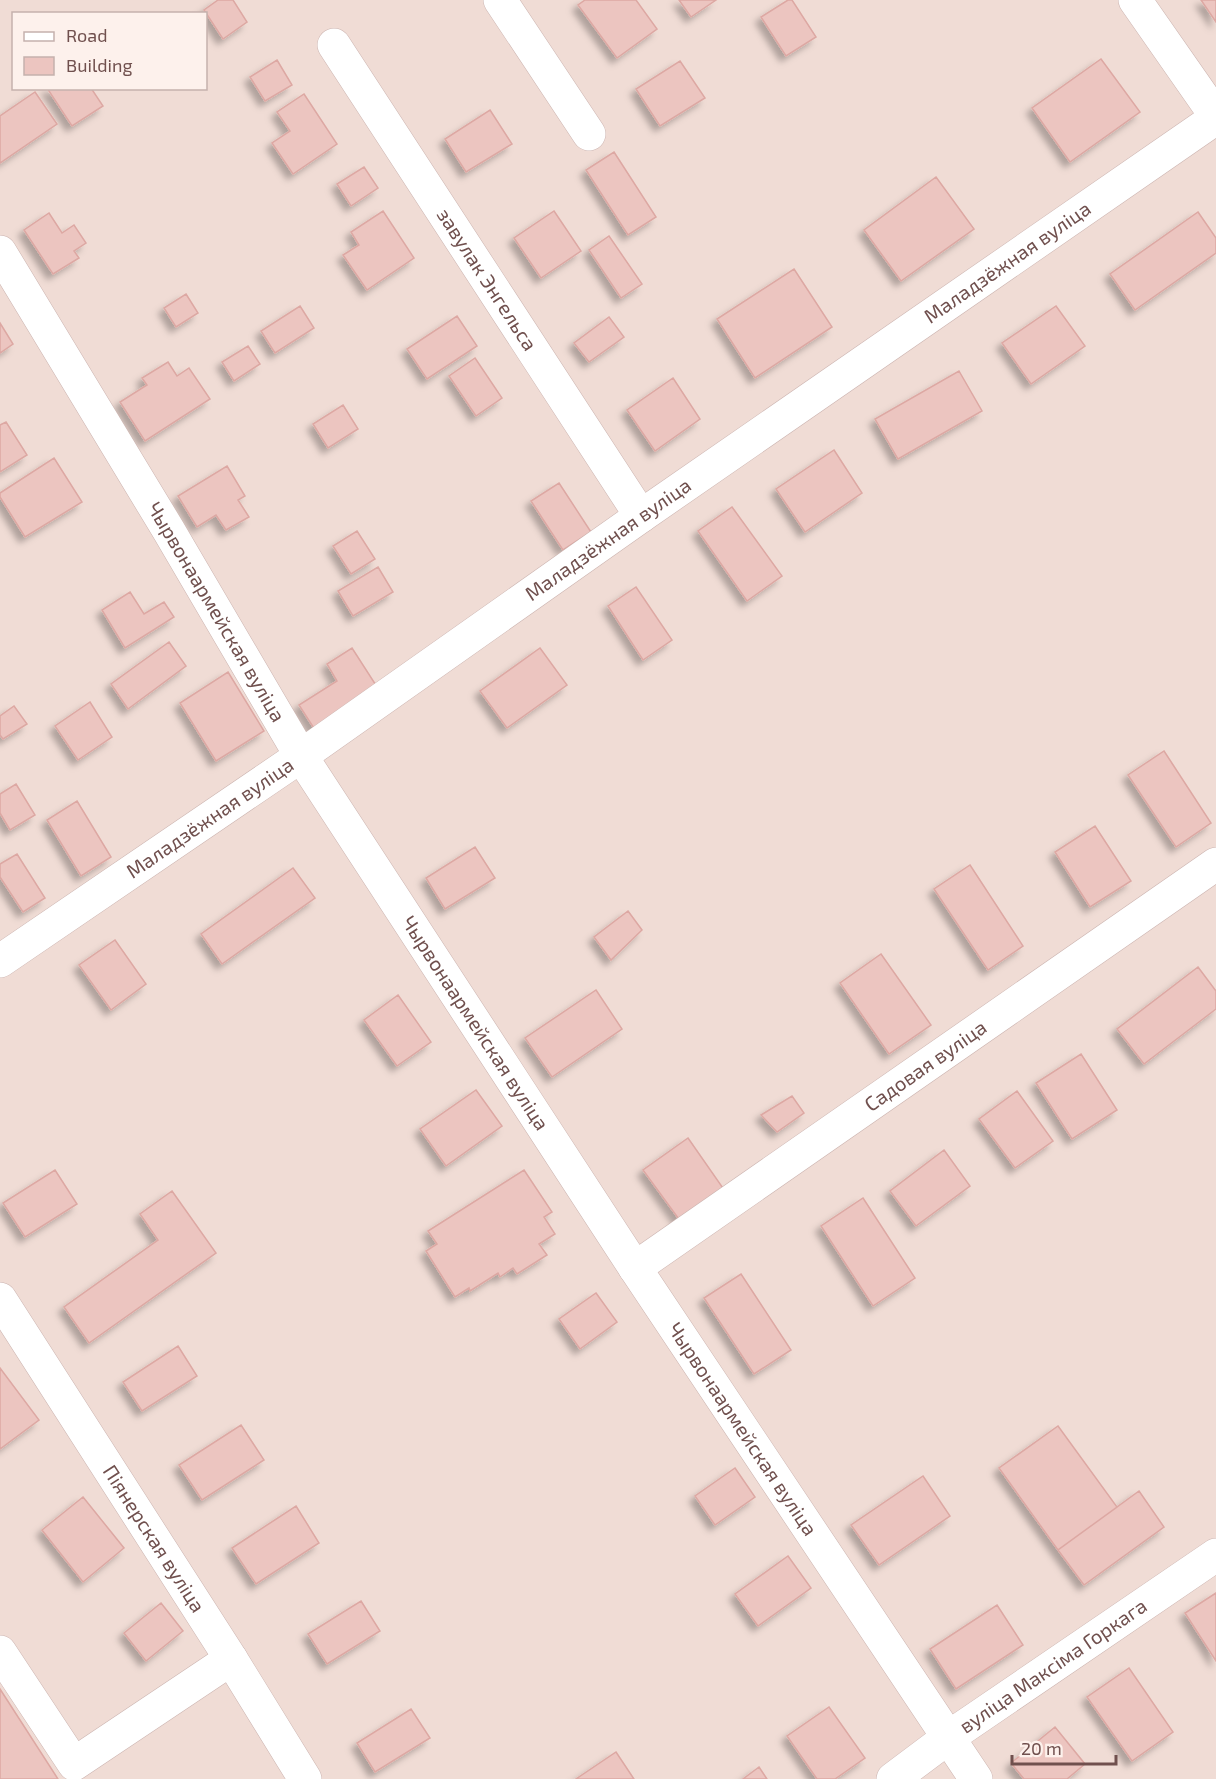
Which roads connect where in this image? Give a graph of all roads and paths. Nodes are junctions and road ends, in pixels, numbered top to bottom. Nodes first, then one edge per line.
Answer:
1 (500, 0) edge
2 (1135, 0) edge
3 (334, 45) dead end
4 (1216, 117) edge
5 (589, 134) dead end
6 (0, 252) edge
7 (641, 516) junction
8 (301, 756) junction
9 (1216, 864) edge
10 (0, 961) edge
11 (635, 1268) junction
12 (0, 1299) edge
13 (1216, 1555) edge
14 (0, 1652) edge
15 (231, 1659) junction
16 (949, 1737) junction
17 (78, 1771) edge
18 (305, 1779) edge
19 (893, 1779) edge
20 (976, 1779) edge

1 - 5 street
2 - 4 street
3 - 7 street, завулак Энгельса
4 - 7 street, Маладзёжная вуліца
6 - 8 street, Чырвонаармейская вуліца
7 - 8 street, Маладзёжная вуліца
8 - 10 street, Маладзёжная вуліца
8 - 11 street, Чырвонаармейская вуліца
9 - 11 street, Садовая вуліца
11 - 16 street, Чырвонаармейская вуліца
12 - 15 street, Піянерская вуліца
13 - 16 street, вуліца Максіма Горкага
14 - 17 street
15 - 17 street
15 - 18 street, Піянерская вуліца
16 - 19 street, вуліца Максіма Горкага
16 - 20 street, Чырвонаармейская вуліца

